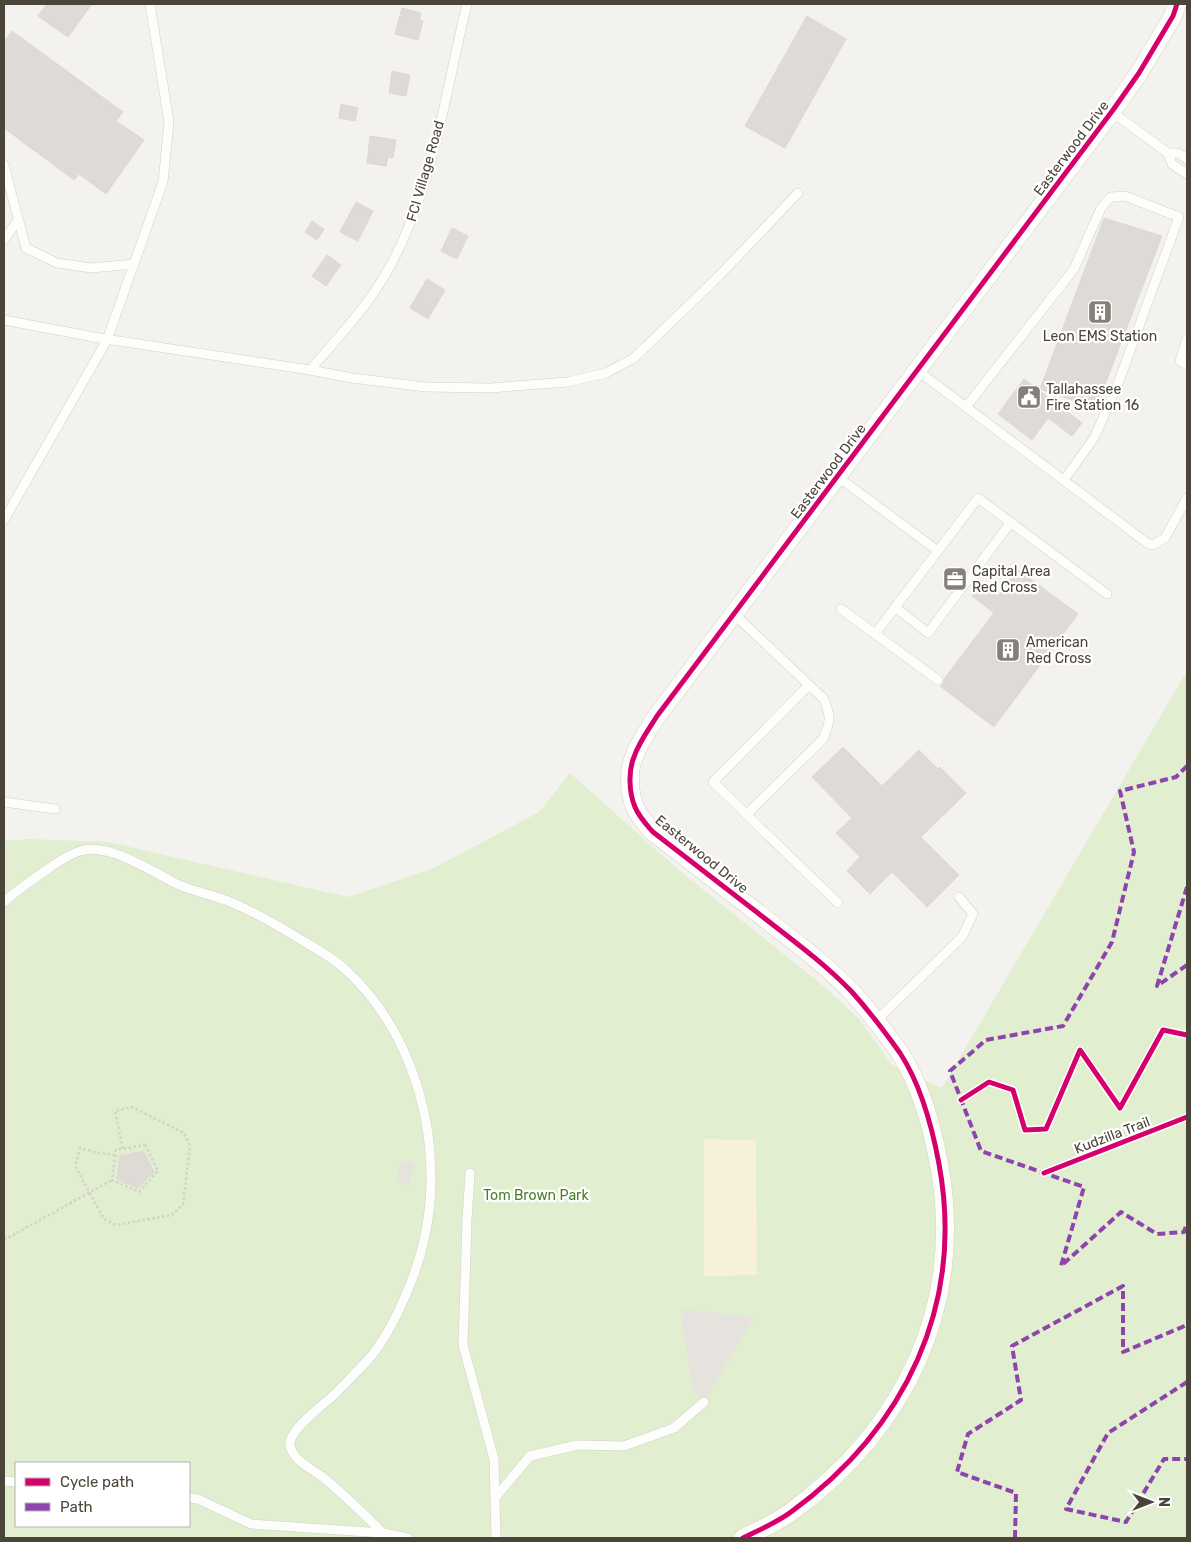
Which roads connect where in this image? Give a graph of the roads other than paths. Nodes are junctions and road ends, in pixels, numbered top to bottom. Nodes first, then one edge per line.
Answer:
1 (150, 4) edge
2 (467, 4) edge
3 (1177, 4) edge
4 (1112, 112) junction
5 (1168, 153) junction
6 (1187, 159) edge
7 (4, 165) edge
8 (1187, 174) edge
9 (798, 193) dead end
10 (18, 220) junction
11 (4, 240) edge
12 (134, 264) junction
13 (4, 320) edge
14 (1187, 339) edge
15 (107, 340) junction
16 (1187, 365) edge
17 (310, 370) junction
18 (918, 371) junction
19 (966, 407) junction
20 (838, 477) junction
21 (1064, 480) junction
22 (1187, 498) edge
23 (4, 520) edge
24 (1011, 522) junction
25 (938, 551) junction
26 (1107, 594) dead end
27 (895, 607) junction
28 (841, 609) dead end
29 (734, 614) junction
30 (875, 634) junction
31 (938, 680) dead end
32 (809, 685) junction
33 (4, 802) edge
34 (55, 809) dead end
35 (746, 815) junction
36 (959, 897) dead end
37 (4, 902) edge
38 (838, 903) dead end
39 (876, 1021) junction
40 (470, 1173) dead end
41 (704, 1402) dead end
42 (190, 1498) edge
43 (495, 1498) junction
44 (383, 1533) junction
45 (408, 1538) edge
46 (496, 1538) edge
47 (743, 1538) edge

1 - 12 lane
2 - 17 lane, FCI Village Road
3 - 4 street, Easterwood Drive
4 - 5 lane
4 - 18 street, Easterwood Drive
5 - 6 lane
5 - 8 lane
7 - 10 lane
9 - 17 lane
10 - 11 lane
10 - 12 lane
12 - 15 lane
13 - 15 lane
14 - 16 lane
15 - 17 lane
15 - 23 lane
18 - 19 lane
18 - 20 street, Easterwood Drive
19 - 21 lane
19 - 21 lane
20 - 25 lane
20 - 29 street, Easterwood Drive
21 - 22 lane
24 - 25 lane
24 - 26 lane
24 - 27 lane
25 - 27 lane
27 - 30 lane
28 - 30 lane
29 - 32 lane
29 - 39 street, Easterwood Drive
30 - 31 lane
32 - 35 lane
32 - 35 lane
33 - 34 lane
35 - 38 lane
36 - 39 lane
37 - 44 lane
39 - 47 street, Easterwood Drive
40 - 43 lane
41 - 43 lane
42 - 44 lane
43 - 46 lane
44 - 45 lane

